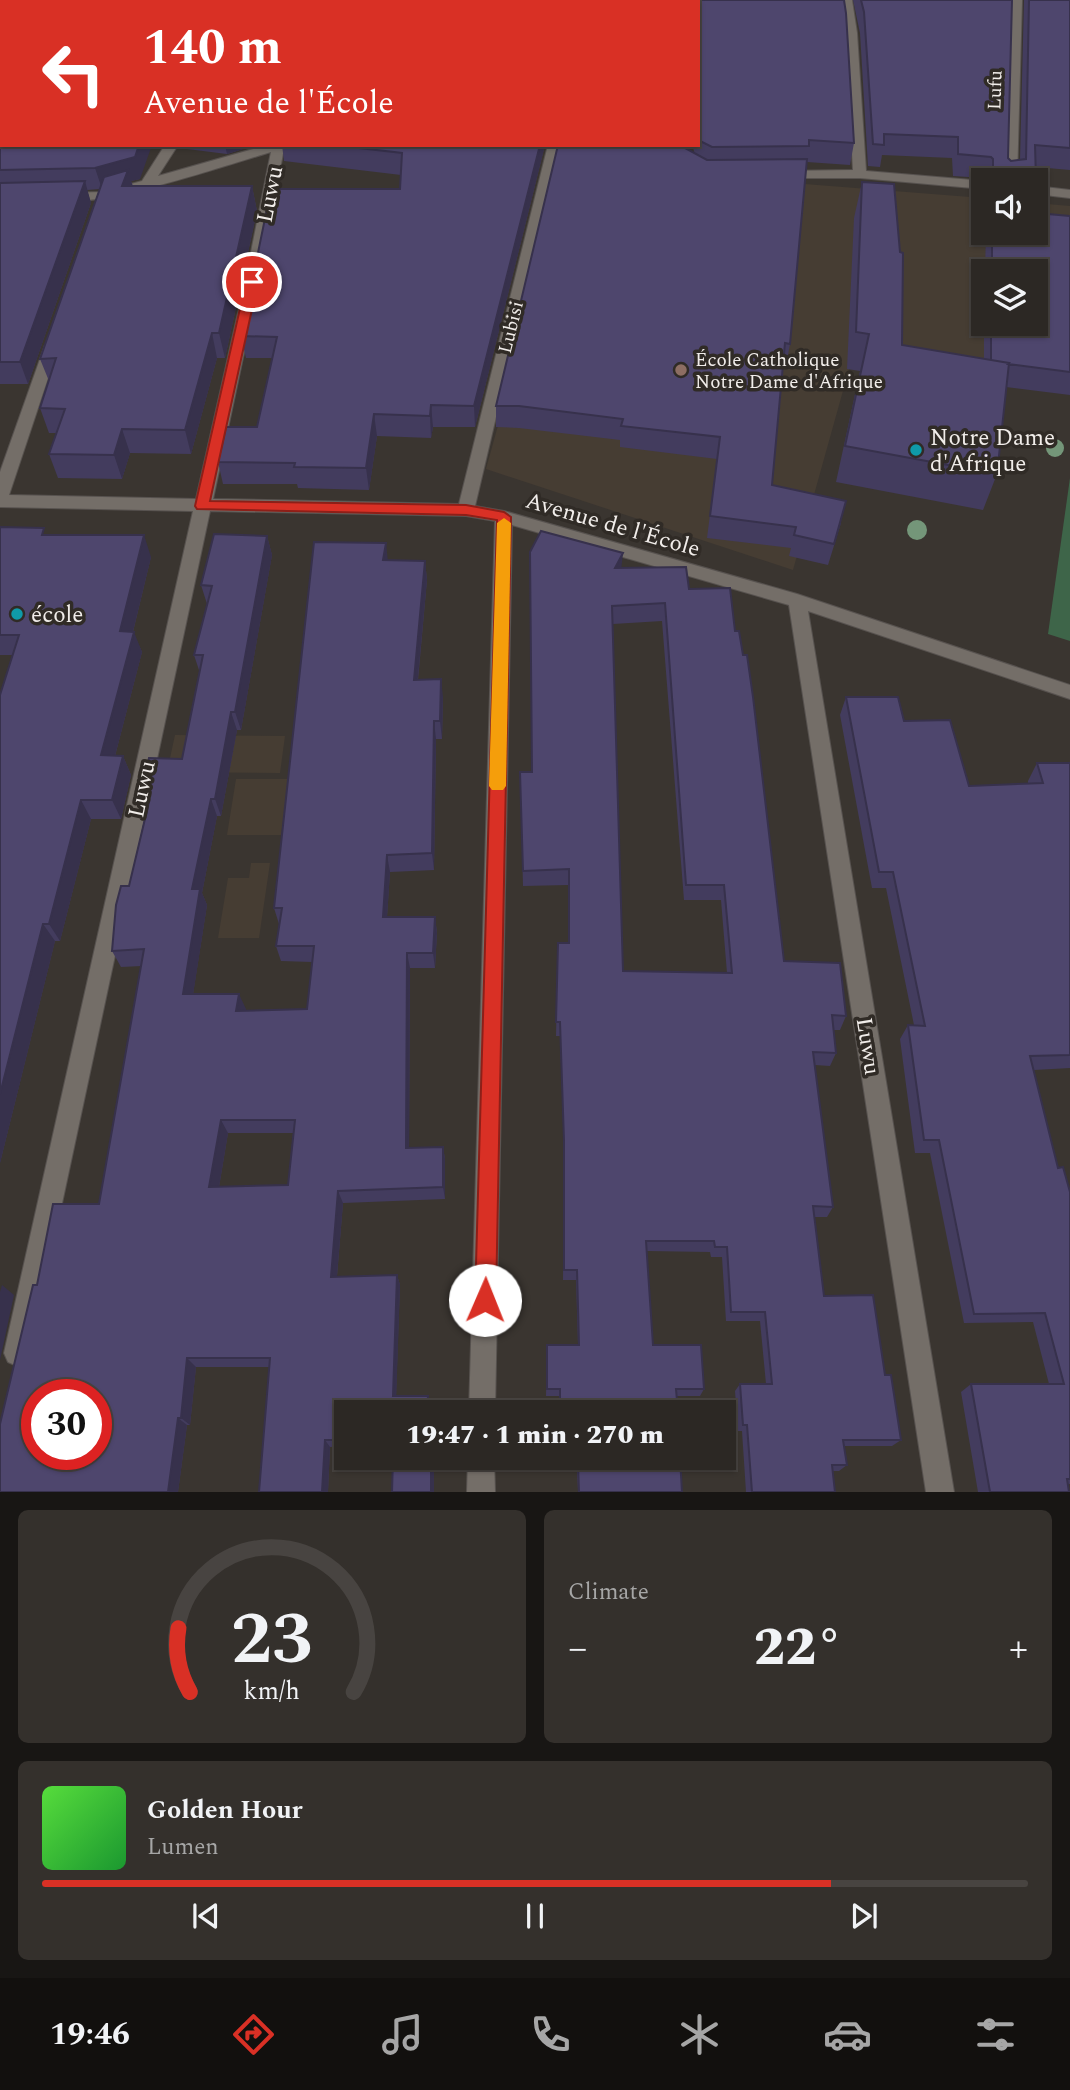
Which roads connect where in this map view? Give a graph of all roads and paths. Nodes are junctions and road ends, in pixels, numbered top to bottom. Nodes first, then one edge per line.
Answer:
1 (846, 0) edge
2 (1016, 0) edge
3 (171, 147) edge
4 (277, 147) edge
5 (280, 147) edge
6 (554, 147) edge
7 (1010, 168) edge
8 (860, 174) junction
9 (770, 175) edge
10 (971, 184) edge
11 (145, 186) junction
12 (1048, 191) edge
13 (1070, 194) edge
14 (53, 197) edge
15 (58, 327) edge
16 (0, 499) edge
17 (202, 506) junction
18 (466, 510) junction
19 (504, 517) junction
20 (797, 601) junction
21 (1070, 692) edge
22 (12, 1377) edge
23 (482, 1400) edge
24 (481, 1470) edge
25 (481, 1492) edge
26 (940, 1492) edge

1 - 8 street
2 - 7 street, Lufu
3 - 11 street
4 - 11 street
5 - 17 street, Luwu
6 - 18 street, Lubisi
8 - 9 street
8 - 10 street
11 - 14 street
12 - 13 street
15 - 16 street
16 - 17 street, Avenue de l'École
17 - 18 street, Avenue de l'École
17 - 22 street, Luwu
18 - 19 street, Avenue de l'École
19 - 20 street, Avenue de l'École
19 - 23 street
20 - 21 street, Avenue de l'École
20 - 26 street, Luwu
24 - 25 street

